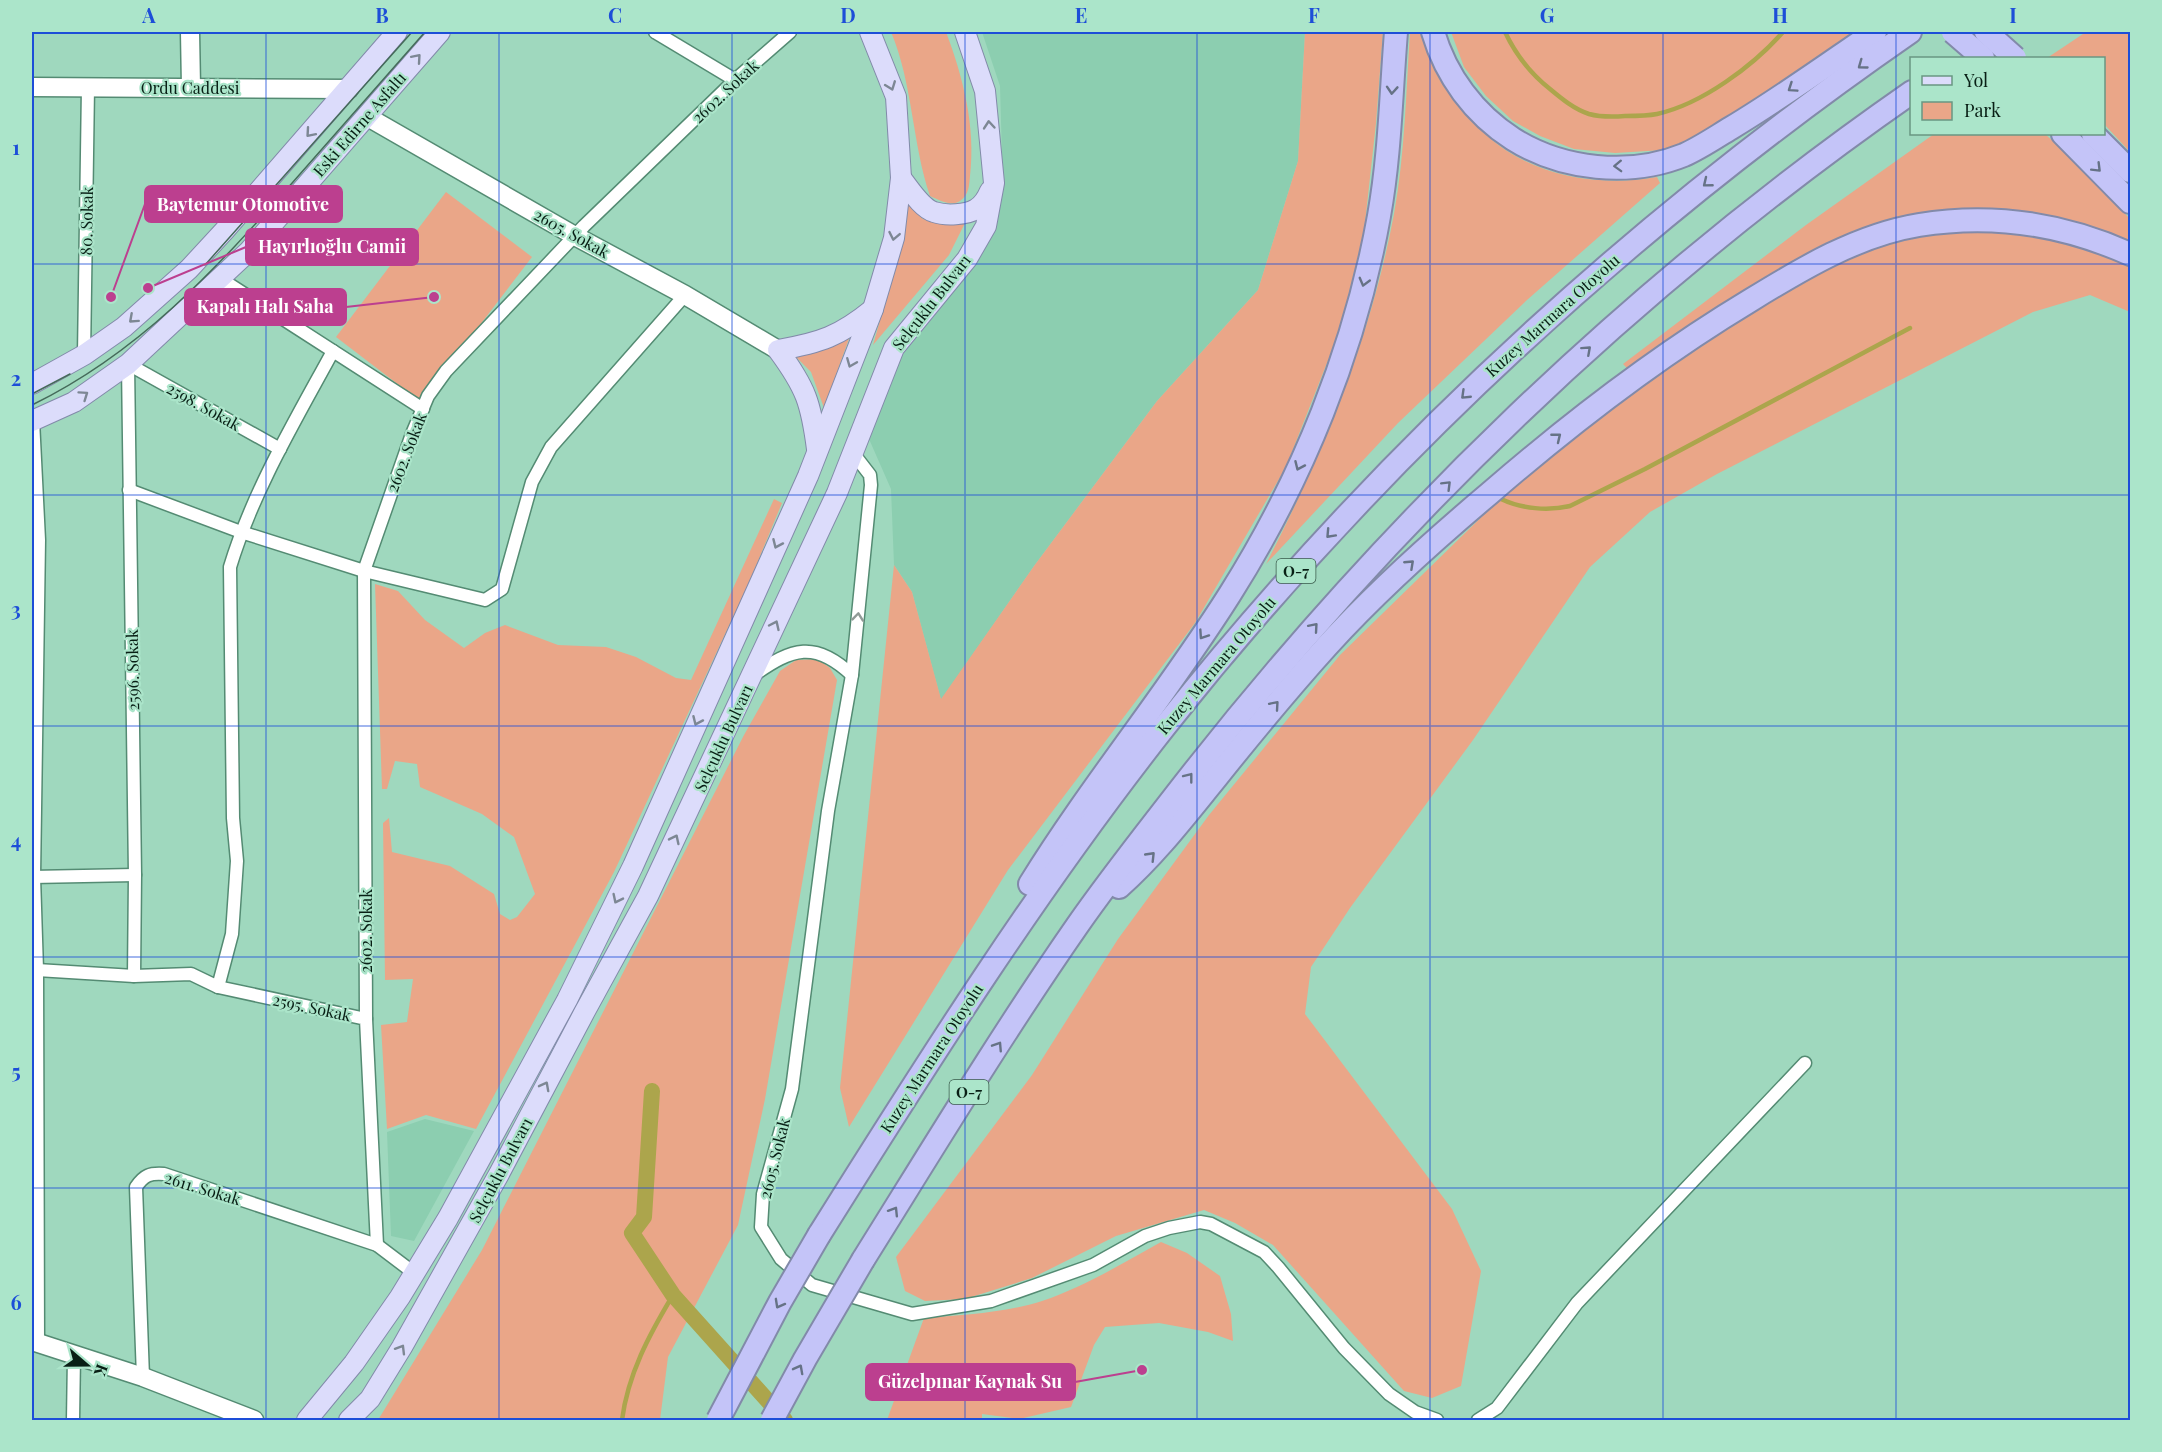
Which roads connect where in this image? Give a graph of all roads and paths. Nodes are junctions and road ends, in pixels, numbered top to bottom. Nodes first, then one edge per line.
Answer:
1 (190, 32) edge
2 (397, 32) edge
3 (440, 32) edge
4 (655, 32) edge
5 (790, 32) edge
6 (870, 32) edge
7 (965, 32) edge
8 (1396, 32) edge
9 (1433, 32) edge
10 (1875, 32) edge
11 (1910, 32) edge
12 (1953, 32) edge
13 (1986, 32) edge
14 (1998, 32) edge
15 (1960, 57) edge
16 (1982, 57) edge
17 (2014, 57) edge
18 (735, 80) junction
19 (32, 87) edge
20 (88, 87) junction
21 (191, 87) junction
22 (349, 88) junction
23 (1910, 93) edge
24 (366, 116) junction
25 (2064, 135) edge
26 (2094, 135) edge
27 (2130, 171) edge
28 (902, 178) junction
29 (994, 183) junction
30 (2130, 202) edge
31 (575, 236) junction
32 (2130, 254) edge
33 (221, 279) junction
34 (685, 295) junction
35 (873, 309) junction
36 (778, 350) junction
37 (333, 351) junction
38 (84, 355) junction
39 (128, 364) junction
40 (32, 384) edge
41 (423, 409) junction
42 (32, 420) edge
43 (280, 449) junction
44 (818, 450) junction
45 (853, 453) junction
46 (129, 490) junction
47 (241, 532) junction
48 (364, 571) junction
49 (852, 675) junction
50 (750, 678) junction
51 (135, 874) junction
52 (33, 877) edge
53 (1078, 924) junction
54 (37, 970) junction
55 (984, 974) junction
56 (134, 976) junction
57 (218, 987) junction
58 (366, 1019) junction
59 (1805, 1063) dead end
60 (377, 1245) junction
61 (414, 1273) junction
62 (35, 1342) edge
63 (74, 1356) junction
64 (142, 1377) junction
65 (370, 1399) junction
66 (73, 1420) edge
67 (254, 1420) edge
68 (306, 1420) edge
69 (349, 1420) edge
70 (365, 1420) edge
71 (718, 1420) edge
72 (772, 1420) edge
73 (1437, 1420) edge
74 (1478, 1420) edge

1 - 21 street
2 - 22 main road, Eski Edirne Asfaltı
24 -> 3 main road, Eski Edirne Asfaltı
4 - 18 street
5 - 18 street, 2602. Sokak
6 -> 28 main road, Selçuklu Bulvarı
29 -> 7 main road, Selçuklu Bulvarı
8 -> 55 highway
10 -> 9 highway
11 -> 55 highway, Kuzey Marmara Otoyolu / O-7
12 - 16 highway, bridge
13 - 17 highway, bridge
14 - 15 highway
18 - 31 street, 2602. Sokak
19 - 20 street, Ordu Caddesi
20 - 21 street, Ordu Caddesi
20 - 38 street, 80. Sokak
21 - 22 street, Ordu Caddesi
22 -> 38 main road, Eski Edirne Asfaltı
53 -> 23 highway, O-7
24 - 31 street, 2605. Sokak
24 - 33 main road, Eski Edirne Asfaltı
25 -> 30 highway
26 - 27 highway
28 - 29 main road
28 -> 35 main road, Selçuklu Bulvarı
29 - 45 main road, Selçuklu Bulvarı
31 - 34 street, 2605. Sokak
31 - 41 street, 2602. Sokak
53 -> 32 highway
33 - 37 street
33 - 39 main road, Eski Edirne Asfaltı
34 - 36 street, 2605. Sokak
34 - 48 street
35 - 36 main road
35 -> 44 main road, Selçuklu Bulvarı
36 - 44 main road
37 - 41 street
37 - 43 street
38 - 40 main road, Eski Edirne Asfaltı
42 -> 39 main road, Eski Edirne Asfaltı
39 - 43 street, 2598. Sokak
39 - 46 street, 2596. Sokak
41 - 48 street, 2602. Sokak
42 - 52 street
43 - 47 street
44 -> 61 main road, Selçuklu Bulvarı
49 -> 45 street, 2605. Sokak
50 -> 45 main road, Selçuklu Bulvarı
46 - 47 street
46 - 51 street, 2596. Sokak
47 - 48 street
47 - 57 street
48 - 58 street, 2602. Sokak
49 - 50 street
49 - 73 street, 2605. Sokak
65 -> 50 main road, Selçuklu Bulvarı
51 - 52 street
51 - 56 street, 2596. Sokak
52 - 54 street
72 -> 53 highway, O-7, bridge
54 - 56 street, 2595. Sokak
54 - 62 street
55 -> 71 highway, Kuzey Marmara Otoyolu / O-7, bridge
56 - 57 street, 2595. Sokak
57 - 58 street, 2595. Sokak
58 - 60 street, 2595. Sokak
59 - 74 street
60 - 61 street, 2611. Sokak
60 - 64 street, 2611. Sokak
61 - 68 main road, Selçuklu Bulvarı
62 - 63 street
63 - 64 street
63 - 66 street
64 - 67 street
65 - 69 main road, Selçuklu Bulvarı
65 - 70 main road

